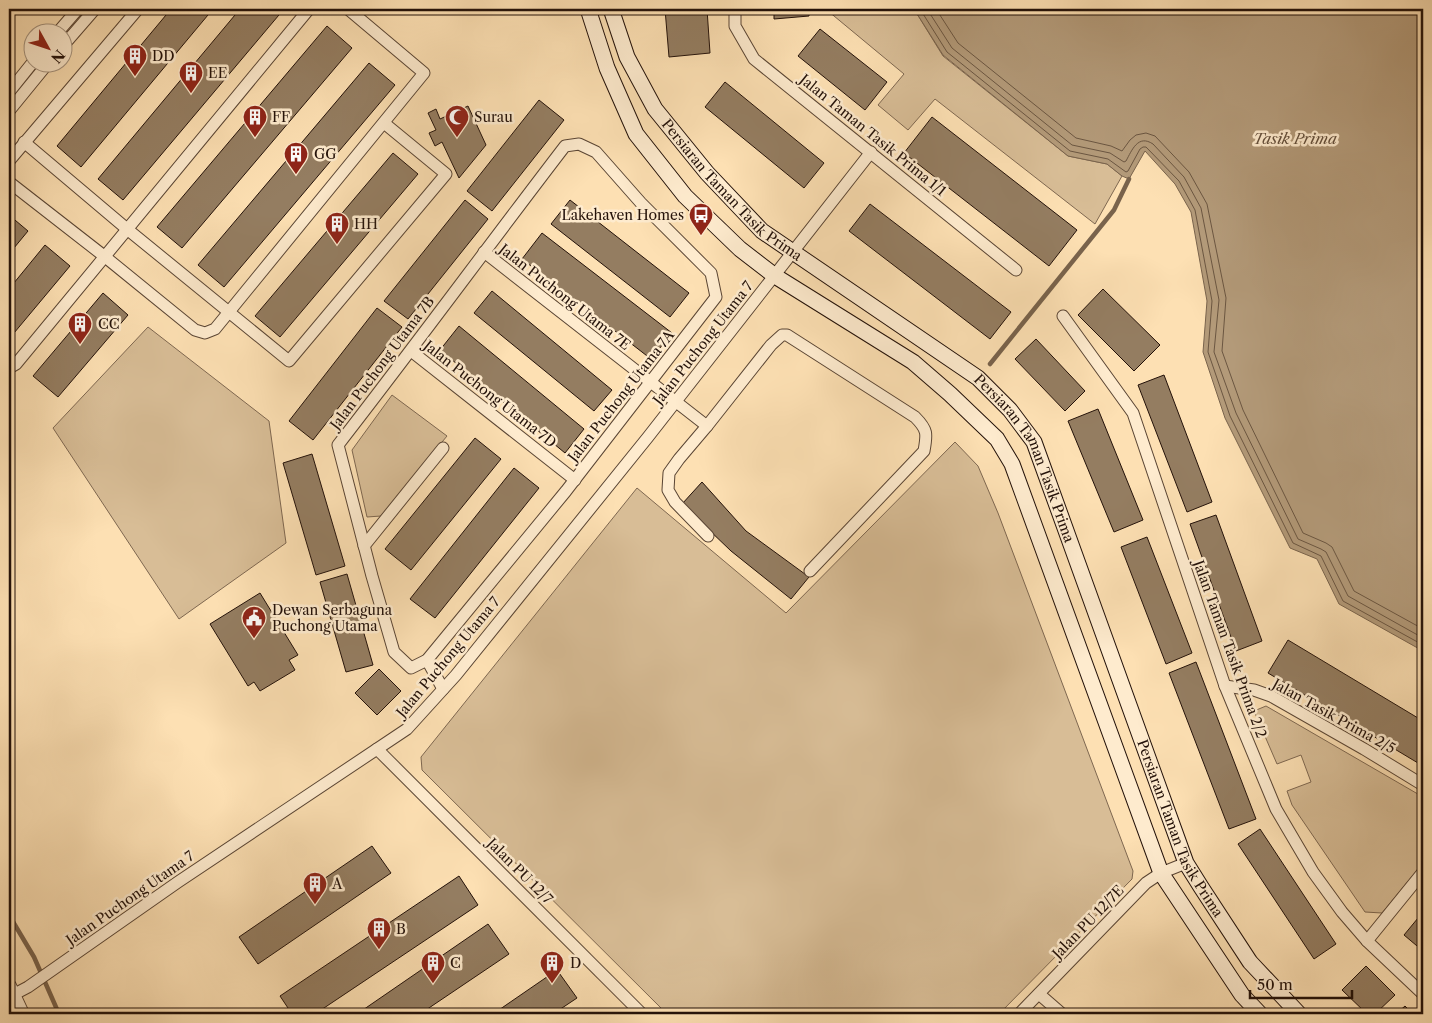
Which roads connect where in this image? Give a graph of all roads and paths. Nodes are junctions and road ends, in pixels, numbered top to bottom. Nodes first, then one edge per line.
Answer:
1 (78, 9) edge
2 (95, 9) edge
3 (138, 9) edge
4 (309, 9) edge
5 (348, 9) edge
6 (588, 9) edge
7 (611, 9) edge
8 (735, 9) edge
9 (67, 22) edge
10 (72, 35) edge
11 (25, 72) edge
12 (41, 72) edge
13 (9, 92) edge
14 (9, 111) edge
15 (384, 123) junction
16 (24, 142) junction
17 (596, 152) joint
18 (871, 152) junction
19 (9, 161) edge
20 (9, 182) edge
21 (127, 229) junction
22 (484, 252) junction
23 (793, 252) junction
24 (104, 256) junction
25 (1016, 270) dead end
26 (775, 276) junction
27 (228, 313) junction
28 (1063, 316) dead end
29 (411, 351) junction
30 (9, 368) edge
31 (650, 382) junction
32 (676, 403) junction
33 (707, 426) junction
34 (443, 448) dead end
35 (575, 480) junction
36 (708, 536) dead end
37 (364, 546) junction
38 (810, 571) dead end
39 (427, 660) junction
40 (1225, 686) junction
41 (443, 689) junction
42 (377, 749) junction
43 (1423, 785) edge
44 (1186, 863) junction
45 (1423, 872) edge
46 (1161, 873) junction
47 (1367, 941) junction
48 (10, 993) edge
49 (1039, 994) junction
50 (1423, 994) edge
51 (22, 1014) edge
52 (642, 1014) edge
53 (1019, 1014) edge
54 (1062, 1014) edge
55 (1260, 1014) edge
56 (1299, 1014) edge

1 - 9 street
2 - 10 street
3 - 16 street
4 - 21 street
5 - 15 street
6 - 26 main road, Persiaran Taman Tasik Prima
7 - 23 main road, Persiaran Taman Tasik Prima
8 - 18 street, Jalan Taman Tasik Prima 1/1
11 - 13 street
12 - 14 street
15 - 27 street
15 - 27 street
16 - 19 street
16 - 21 street
17 - 22 street, Jalan Puchong Utama 7B
17 - 31 street, Jalan Puchong Utama 7A
18 - 23 street, Jalan Puchong Utama 7
18 - 25 street, Jalan Taman Tasik Prima 1/1
20 - 24 street
21 - 24 street
21 - 27 street
22 - 29 street, Jalan Puchong Utama 7B
22 - 31 street, Jalan Puchong Utama 7E
23 - 26 street, Jalan Puchong Utama 7
23 - 44 main road, Persiaran Taman Tasik Prima
24 - 27 street
24 - 30 street
26 - 32 street, Jalan Puchong Utama 7
26 - 46 main road, Persiaran Taman Tasik Prima
28 - 40 street, Jalan Taman Tasik Prima 2/2
29 - 35 street, Jalan Puchong Utama 7D
29 - 37 street, Jalan Puchong Utama 7B
31 - 32 street, Jalan Puchong Utama 7E
31 - 35 street, Jalan Puchong Utama 7A
32 - 33 street, Jalan Puchong Utama 7E
32 - 41 street, Jalan Puchong Utama 7
33 - 36 street
33 - 38 street
34 - 37 street
35 - 39 street, Jalan Puchong Utama 7A
37 - 39 street, Jalan Puchong Utama 7B
39 - 41 street
40 - 43 street, Jalan Tasik Prima 2/5
40 - 47 street, Jalan Taman Tasik Prima 2/2
41 - 42 street, Jalan Puchong Utama 7
42 - 48 street, Jalan Puchong Utama 7
42 - 52 street, Jalan PU 12/7
44 - 46 street, Jalan PU 12/7E
44 - 56 main road, Persiaran Taman Tasik Prima
45 - 47 street
46 - 49 street, Jalan PU 12/7E
46 - 55 main road, Persiaran Taman Tasik Prima
47 - 50 street, Jalan Taman Tasik Prima 2/2
48 - 51 street
49 - 53 street, Jalan PU 12/7E
49 - 54 street

